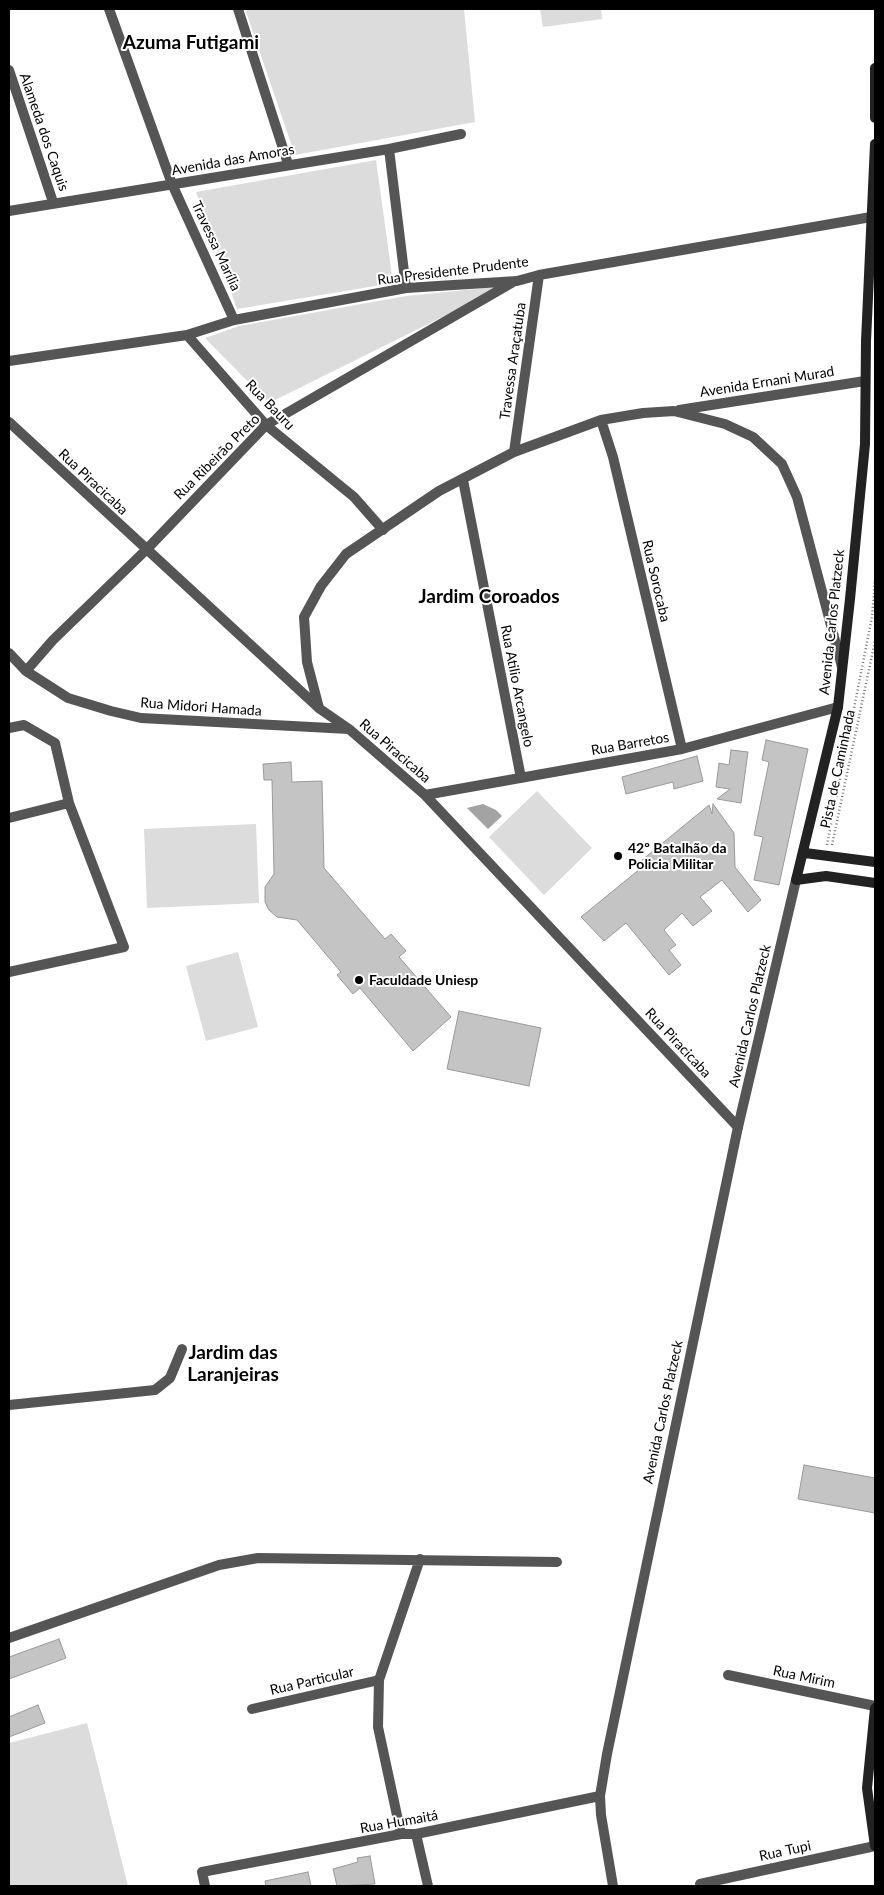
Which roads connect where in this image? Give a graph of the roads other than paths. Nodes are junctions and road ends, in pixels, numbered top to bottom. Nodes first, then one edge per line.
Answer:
1 (109, 9) edge
2 (238, 9) edge
3 (875, 68) edge
4 (9, 70) edge
5 (875, 118) edge
6 (461, 134) dead end
7 (875, 144) edge
8 (389, 149) junction
9 (288, 164) junction
10 (172, 184) junction
11 (53, 202) junction
12 (9, 211) edge
13 (871, 217) junction
14 (539, 275) junction
15 (517, 280) junction
16 (406, 288) junction
17 (234, 320) junction
18 (187, 335) junction
19 (9, 360) edge
20 (865, 381) junction
21 (674, 411) junction
22 (601, 420) junction
23 (9, 422) edge
24 (266, 425) junction
25 (514, 452) junction
26 (463, 480) junction
27 (383, 530) junction
28 (146, 550) junction
29 (9, 653) edge
30 (842, 669) junction
31 (26, 671) junction
32 (838, 707) junction
33 (320, 709) junction
34 (9, 728) edge
35 (349, 729) junction
36 (682, 749) junction
37 (521, 778) junction
38 (425, 795) junction
39 (69, 803) junction
40 (9, 818) edge
41 (805, 852) junction
42 (875, 862) edge
43 (796, 880) junction
44 (875, 883) edge
45 (9, 972) edge
46 (738, 1127) junction
47 (182, 1349) dead end
48 (9, 1405) edge
49 (420, 1560) junction
50 (557, 1562) dead end
51 (9, 1638) edge
52 (728, 1675) dead end
53 (379, 1680) junction
54 (875, 1707) edge
55 (252, 1709) dead end
56 (600, 1796) junction
57 (401, 1834) junction
58 (416, 1834) junction
59 (875, 1846) edge
60 (700, 1884) dead end
61 (205, 1886) edge
62 (428, 1886) edge
63 (613, 1886) edge

1 - 10 street, Travessa Marília
2 - 9 street
3 - 5 main road
4 - 11 street, Alameda dos Caquis
6 - 8 street, Avenida das Amoras
7 - 13 main road, Avenida Carlos Platzeck
8 - 9 street, Avenida das Amoras
8 - 16 street
9 - 10 street, Avenida das Amoras
10 - 11 street, Avenida das Amoras
10 - 17 street, Travessa Marília
11 - 12 street, Avenida das Amoras
13 - 14 street, Rua Presidente Prudente
13 - 20 main road, Avenida Carlos Platzeck
14 - 15 street, Rua Presidente Prudente
14 - 25 street, Travessa Araçatuba
15 - 16 street, Rua Presidente Prudente
15 - 24 street, Rua Ribeirão Preto
16 - 17 street, Rua Presidente Prudente
17 - 18 street, Rua Presidente Prudente
18 - 19 street, Rua Presidente Prudente
18 - 24 street, Rua Bauru
20 - 21 street, Avenida Ernani Murad
20 - 30 main road, Avenida Carlos Platzeck
21 - 22 street, Avenida Ernani Murad
21 - 30 street, Avenida Ernani Murad
22 - 25 street, Avenida Ernani Murad
22 - 36 street, Rua Sorocaba
23 - 28 street, Rua Piracicaba
24 - 27 street, Rua Bauru
24 - 28 street, Rua Ribeirão Preto
25 - 26 street, Avenida Ernani Murad
26 - 27 street, Avenida Ernani Murad
26 - 37 street, Rua Atilio Arcangelo
27 - 33 street, Avenida Ernani Murad
28 - 31 street, Rua Ribeirão Preto
28 - 33 street, Rua Piracicaba
29 - 31 street, Rua Midori Hamada
30 - 32 main road, Avenida Carlos Platzeck
31 - 35 street, Rua Midori Hamada
32 - 36 street, Rua Barretos
32 - 41 main road, Avenida Carlos Platzeck
33 - 35 street, Rua Piracicaba
34 - 39 street
35 - 38 street, Rua Piracicaba
36 - 37 street, Rua Barretos
37 - 38 street, Rua Barretos
38 - 46 street, Rua Piracicaba
39 - 40 street
39 - 45 street
41 - 42 main road
41 - 43 main road, Avenida Carlos Platzeck
43 - 44 main road
43 - 46 street, Avenida Carlos Platzeck
46 - 56 street, Avenida Carlos Platzeck
47 - 48 street
49 - 50 street
49 - 51 street
49 - 53 street
52 - 54 street, Rua Mirim
53 - 55 street, Rua Particular
53 - 57 street
54 - 59 main road
56 - 58 street, Rua Humaitá
56 - 63 street, Avenida Carlos Platzeck
57 - 58 street, Rua Humaitá
57 - 61 street, Rua Humaitá
58 - 62 street
59 - 60 street, Rua Tupi

